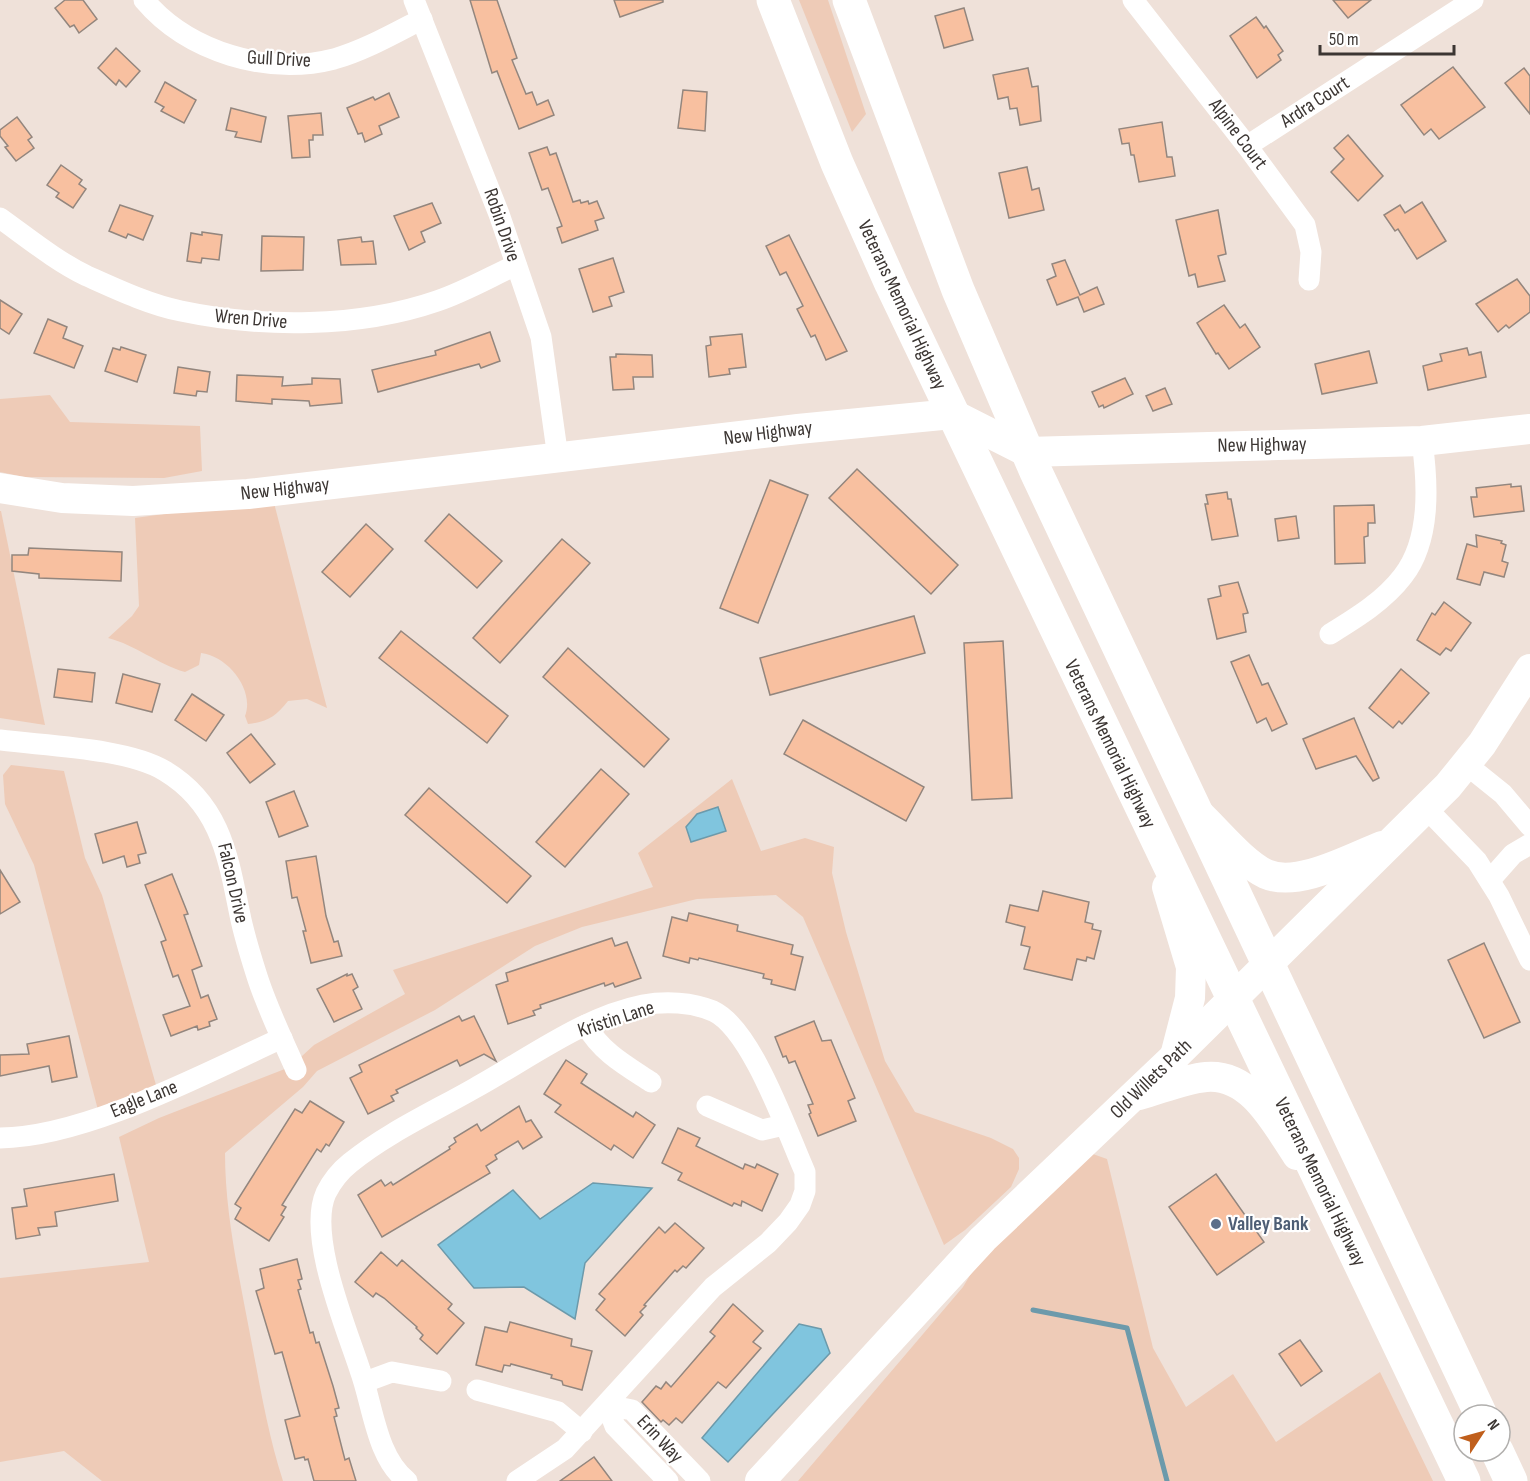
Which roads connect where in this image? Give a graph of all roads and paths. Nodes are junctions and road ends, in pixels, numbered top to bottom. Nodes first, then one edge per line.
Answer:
1 (144, 0) edge
2 (772, 0) edge
3 (849, 0) edge
4 (1134, 0) edge
5 (1473, 0) edge
6 (418, 10) edge
7 (1247, 146) junction
8 (0, 218) edge
9 (516, 265) junction
10 (1309, 280) dead end
11 (952, 414) junction
12 (1530, 429) edge
13 (1422, 441) junction
14 (1027, 452) junction
15 (558, 458) junction
16 (0, 488) edge
17 (1330, 634) dead end
18 (1530, 669) edge
19 (0, 740) edge
20 (1467, 765) junction
21 (1426, 808) junction
22 (1198, 813) junction
23 (1146, 818) junction
24 (1530, 825) edge
25 (1393, 842) junction
26 (1530, 844) edge
27 (1490, 880) junction
28 (1530, 960) edge
29 (1270, 964) junction
30 (1233, 999) junction
31 (586, 1026) junction
32 (282, 1038) junction
33 (1175, 1056) junction
34 (296, 1070) dead end
35 (651, 1082) dead end
36 (1133, 1096) junction
37 (707, 1106) dead end
38 (784, 1125) junction
39 (0, 1138) edge
40 (1330, 1204) junction
41 (441, 1381) dead end
42 (364, 1382) junction
43 (477, 1390) dead end
44 (1475, 1403) edge
45 (608, 1405) junction
46 (582, 1432) junction
47 (1503, 1463) edge
48 (407, 1481) edge
49 (517, 1481) edge
50 (668, 1481) edge
51 (700, 1481) edge
52 (760, 1481) edge
53 (1464, 1481) edge
54 (1511, 1481) edge

1 - 6 street, Gull Drive
2 - 11 highway, Veterans Memorial Highway
3 - 14 highway
4 - 7 street, Alpine Court
5 - 7 street, Ardra Court
6 - 9 street, Robin Drive
7 - 10 street, Alpine Court
8 - 9 street, Wren Drive
9 - 15 street, Robin Drive
11 - 14 main road, New Highway
11 - 15 main road, New Highway
11 - 23 highway, Veterans Memorial Highway
12 - 13 main road, New Highway
13 - 14 main road, New Highway
13 - 17 street
14 - 22 highway
15 - 16 main road, New Highway
18 - 20 main road, Old Willets Path
19 - 32 street, Falcon Drive
20 - 21 main road, Old Willets Path
20 - 24 street
21 - 25 main road, Old Willets Path
21 - 27 street
22 - 25 main road
22 - 29 highway
23 - 30 highway, Veterans Memorial Highway
23 - 33 main road
25 - 29 main road, Old Willets Path
26 - 27 street
27 - 28 street
29 - 30 main road, Old Willets Path
29 - 44 highway
30 - 33 main road, Old Willets Path
30 - 40 highway, Veterans Memorial Highway
31 - 35 street
31 - 38 street, Kristin Lane
31 - 42 street, Kristin Lane
32 - 34 street, Falcon Drive
32 - 39 street, Eagle Lane
33 - 36 main road, Old Willets Path
36 - 40 main road
36 - 52 main road, Old Willets Path
37 - 38 street
38 - 45 street, Kristin Lane
40 - 53 highway, Veterans Memorial Highway
41 - 42 street
42 - 48 street, Kristin Lane
43 - 46 street
45 - 46 street, Kristin Lane
45 - 50 street, Erin Way
45 - 51 street, Erin Way
46 - 49 street, Kristin Lane
47 - 54 highway

